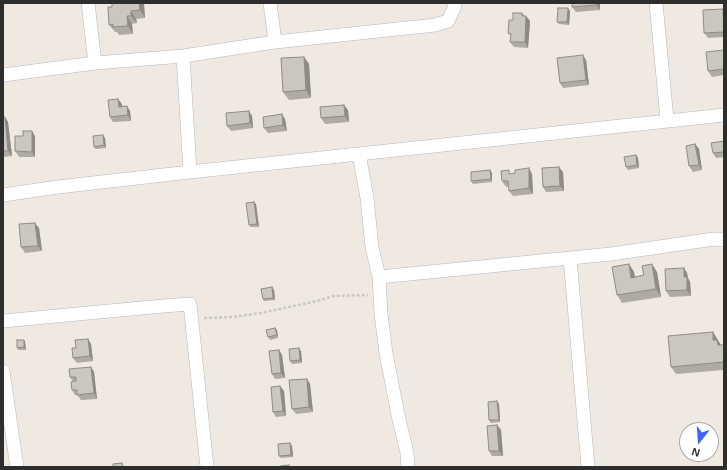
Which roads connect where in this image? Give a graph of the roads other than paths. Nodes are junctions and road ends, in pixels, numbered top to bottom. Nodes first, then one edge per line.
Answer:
1 (88, 3) edge
2 (270, 3) edge
3 (454, 3) edge
4 (656, 3) edge
5 (275, 42) junction
6 (183, 56) junction
7 (95, 63) junction
8 (3, 75) edge
9 (724, 115) edge
10 (667, 120) junction
11 (359, 154) junction
12 (190, 172) junction
13 (3, 195) edge
14 (724, 240) edge
15 (570, 258) junction
16 (379, 277) junction
17 (3, 321) edge
18 (3, 371) edge
19 (17, 467) edge
20 (207, 467) edge
21 (408, 467) edge
22 (588, 467) edge

1 - 7 street
2 - 5 street
3 - 5 street
4 - 10 street
5 - 6 street
6 - 7 street
6 - 12 street
7 - 8 street
9 - 10 street
10 - 11 street
11 - 12 street
11 - 16 street
12 - 13 street
14 - 15 street
15 - 16 street
15 - 22 street
16 - 21 street
17 - 20 street
18 - 19 street

